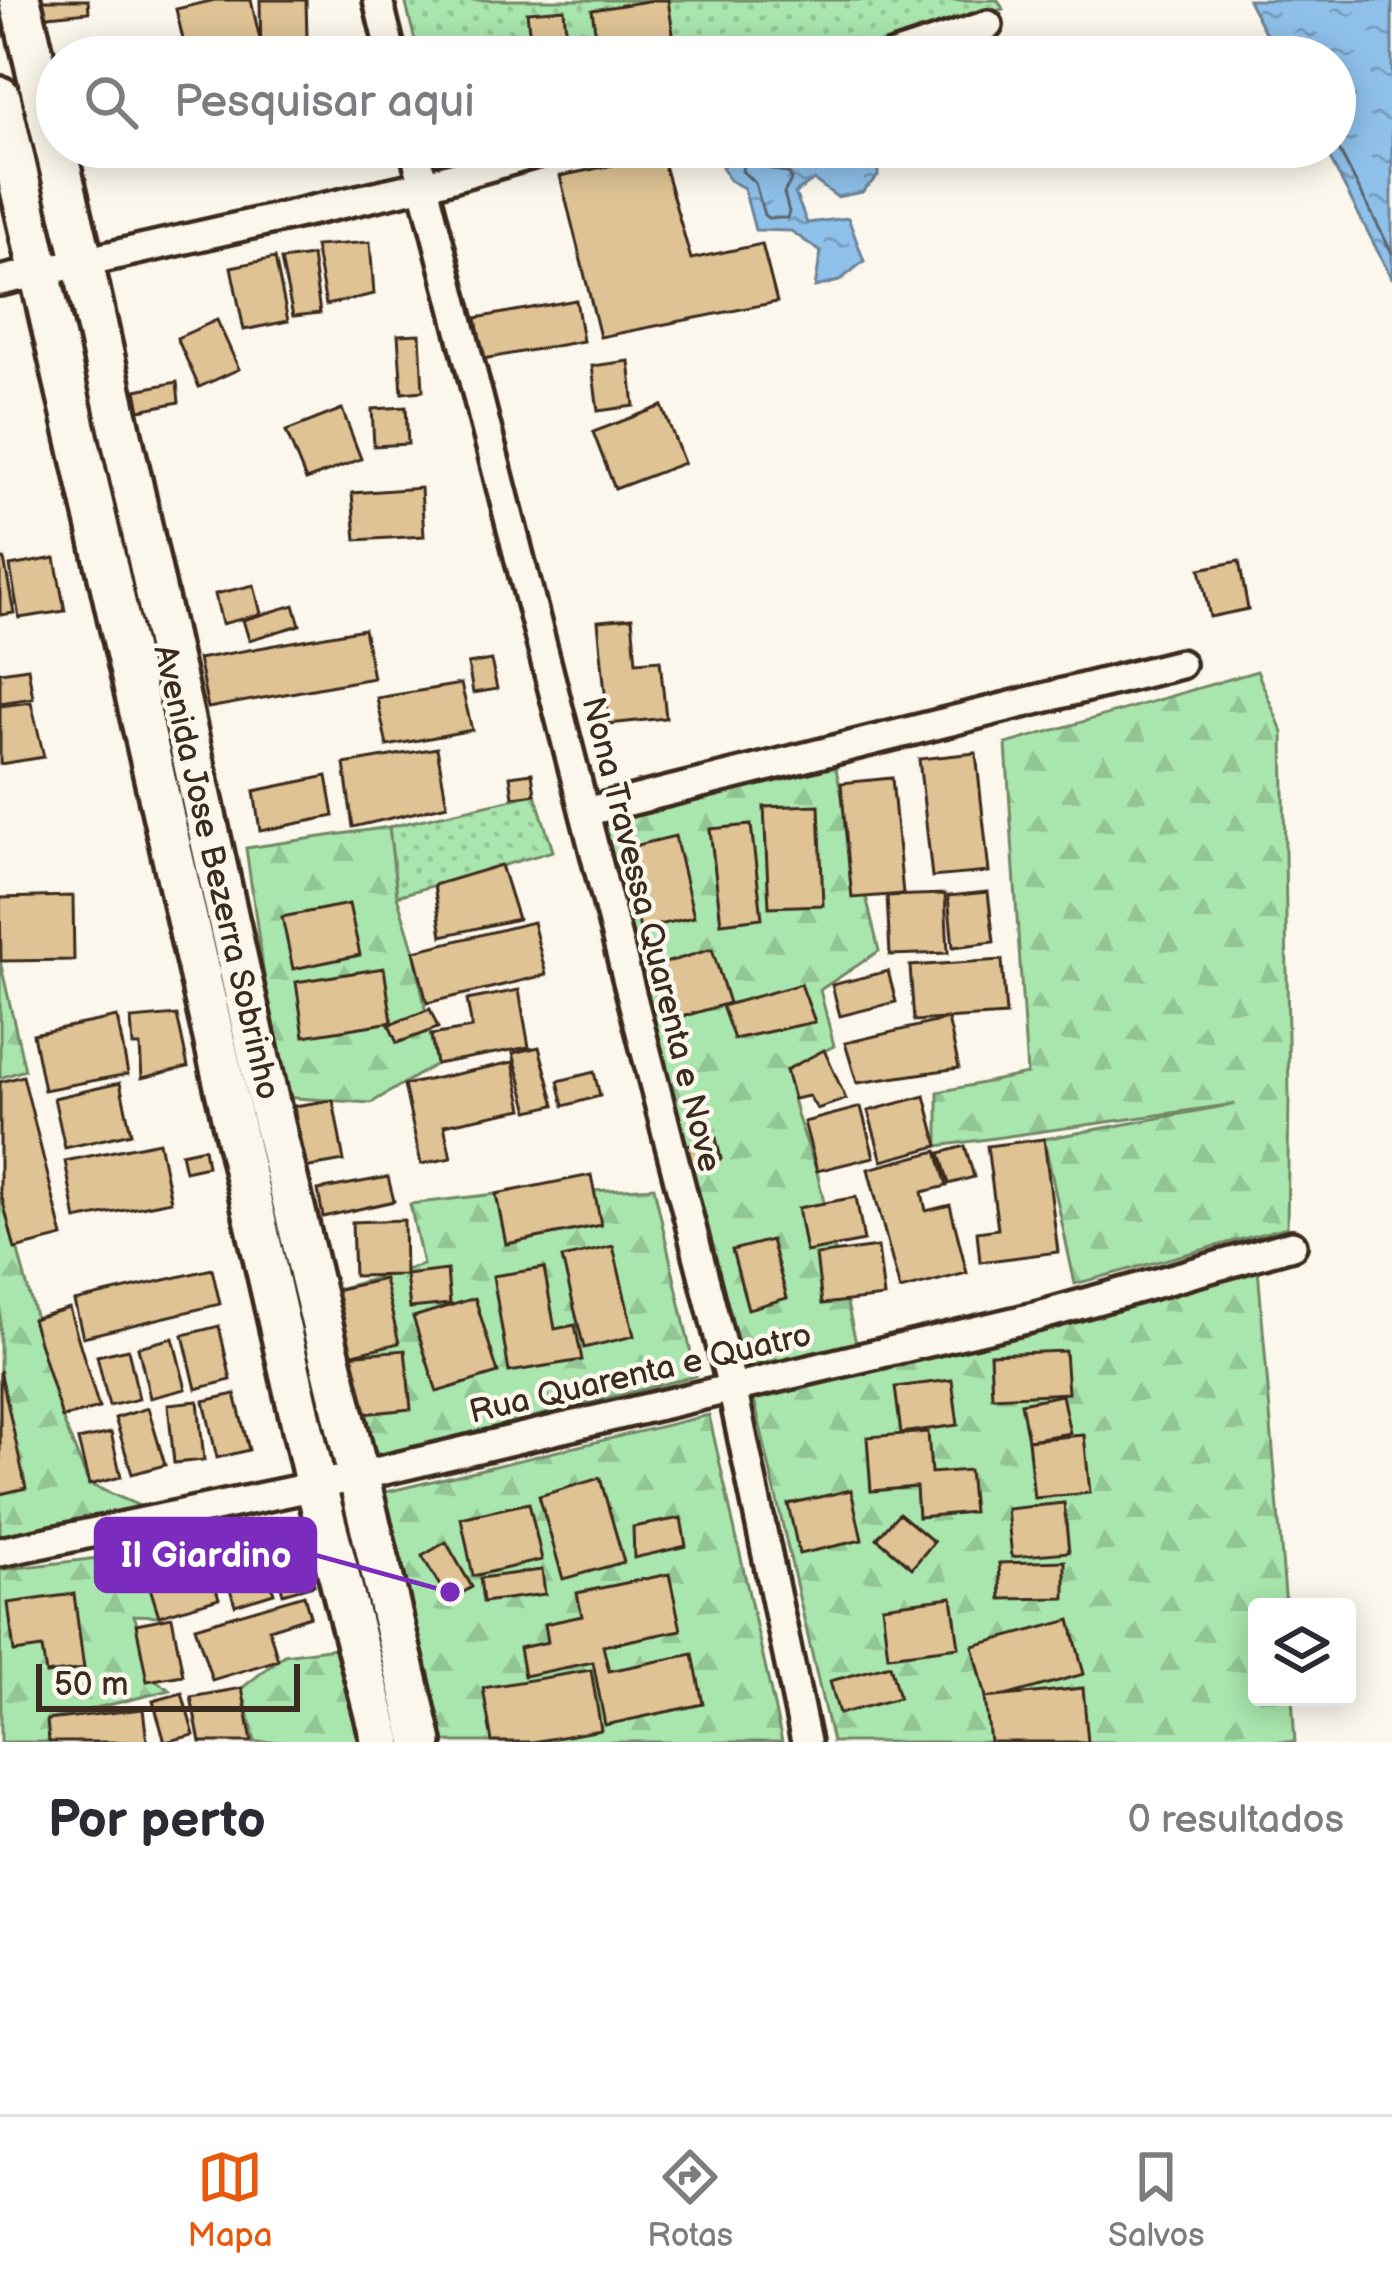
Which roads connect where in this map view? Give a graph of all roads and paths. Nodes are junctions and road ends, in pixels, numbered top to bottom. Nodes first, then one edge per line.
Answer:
1 (20, 0) edge
2 (378, 0) edge
3 (988, 25) dead end
4 (387, 36) edge
5 (955, 36) edge
6 (36, 67) edge
7 (0, 97) edge
8 (60, 168) edge
9 (420, 168) edge
10 (484, 168) edge
11 (424, 185) junction
12 (83, 263) junction
13 (40, 273) junction
14 (0, 281) edge
15 (1180, 664) dead end
16 (585, 812) junction
17 (1292, 1245) dead end
18 (732, 1387) junction
19 (359, 1477) junction
20 (316, 1486) junction
21 (0, 1552) edge
22 (382, 1742) edge
23 (422, 1742) edge
24 (806, 1742) edge

1 - 6 main road, Avenida Jose Bezerra Sobrinho
2 - 4 street
3 - 5 street
7 - 13 main road, Avenida Jose Bezerra Sobrinho
8 - 12 main road, Avenida Jose Bezerra Sobrinho
9 - 11 street, Nona Travessa Quarenta e Nove
10 - 11 street
11 - 12 street
11 - 16 street, Nona Travessa Quarenta e Nove
12 - 13 street
12 - 19 main road, Avenida Jose Bezerra Sobrinho
13 - 14 street
13 - 20 main road, Avenida Jose Bezerra Sobrinho
15 - 16 street
16 - 18 street, Nona Travessa Quarenta e Nove
17 - 18 street, Rua Quarenta e Quatro
18 - 19 street, Rua Quarenta e Quatro
18 - 24 street, Nona Travessa Quarenta e Nove
19 - 20 street, Rua Quarenta e Quatro
19 - 23 main road, Avenida Jose Bezerra Sobrinho
20 - 21 street, Rua Quarenta e Quatro
20 - 22 main road, Avenida Jose Bezerra Sobrinho

